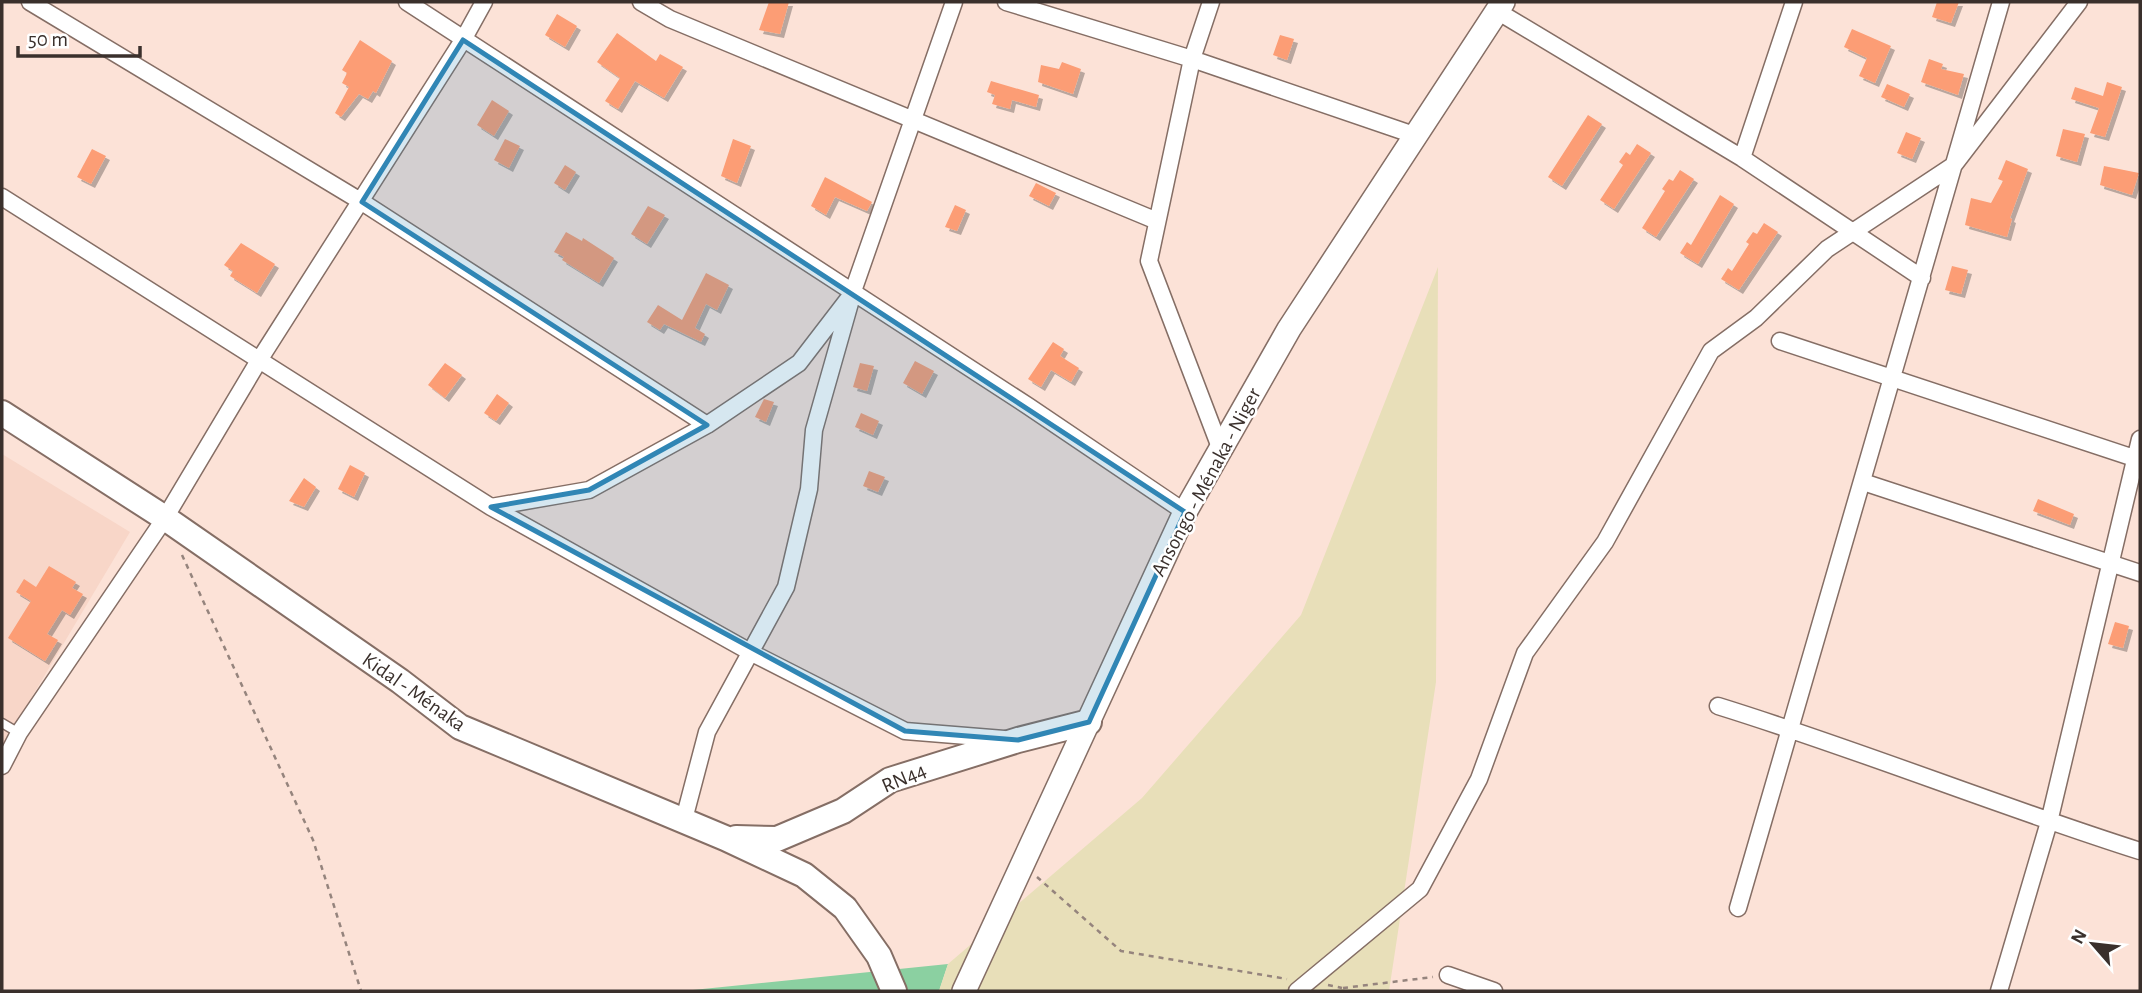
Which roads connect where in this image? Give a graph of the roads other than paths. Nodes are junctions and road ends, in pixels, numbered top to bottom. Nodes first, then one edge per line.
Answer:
1 (30, 2) edge
2 (407, 2) edge
3 (484, 2) edge
4 (641, 2) edge
5 (954, 2) edge
6 (1006, 2) edge
7 (1211, 2) edge
8 (1794, 2) edge
9 (2001, 2) edge
10 (2079, 2) edge
11 (1500, 6) edge
12 (463, 40) junction
13 (1192, 59) junction
14 (913, 119) junction
15 (1415, 135) junction
16 (1742, 158) junction
17 (1954, 165) junction
18 (2, 197) edge
19 (362, 202) junction
20 (1157, 221) junction
21 (1853, 232) junction
22 (1922, 278) junction
23 (852, 294) junction
24 (1780, 341) dead end
25 (258, 362) junction
26 (1893, 379) junction
27 (2, 413) edge
28 (707, 425) junction
29 (2140, 439) edge
30 (1221, 450) junction
31 (2138, 459) edge
32 (1863, 482) junction
33 (491, 508) junction
34 (1185, 512) junction
35 (164, 518) junction
36 (2110, 563) junction
37 (2140, 573) edge
38 (752, 653) junction
39 (1718, 706) dead end
40 (1089, 722) junction
41 (2, 723) edge
42 (1791, 729) junction
43 (19, 733) junction
44 (1018, 740) junction
45 (2, 766) edge
46 (683, 822) junction
47 (2049, 822) junction
48 (725, 838) junction
49 (2140, 851) edge
50 (1738, 908) dead end
51 (1448, 975) road end
52 (1309, 988) edge
53 (894, 991) edge
54 (964, 991) edge
55 (1494, 991) edge
56 (1999, 991) edge

1 - 19 street
2 - 12 street
3 - 12 street
4 - 14 street
5 - 14 street
6 - 13 street
7 - 13 street
8 - 16 street
9 - 17 street
10 - 17 street
11 - 15 main road, Ansongo - Ménaka - Niger
11 - 16 street
12 - 19 street
12 - 23 street
13 - 15 street
13 - 20 street
14 - 20 street
14 - 23 street
15 - 30 main road, Ansongo - Ménaka - Niger
16 - 21 street
17 - 21 street
17 - 22 street
18 - 25 street
19 - 25 street
19 - 28 street
20 - 30 street
21 - 22 street
21 - 52 street
22 - 26 street
23 - 28 street
23 - 34 street
23 - 38 street
24 - 26 street
25 - 33 street
25 - 35 street
26 - 31 street
26 - 32 street
27 - 35 main road, Kidal - Ménaka
28 - 33 street
29 - 31 street
30 - 34 main road, Ansongo - Ménaka - Niger
31 - 36 street
32 - 36 street
32 - 42 street
33 - 38 street
34 - 40 main road, Ansongo - Ménaka - Niger
35 - 43 street
35 - 46 main road, Kidal - Ménaka
36 - 37 street
36 - 47 street
38 - 44 street
38 - 46 street
39 - 42 street
40 - 44 main road, RN44
40 - 54 main road, Ansongo - Ménaka - Niger
41 - 43 lane
42 - 47 street
42 - 50 street
43 - 45 street
44 - 48 main road, RN44
46 - 48 main road, Kidal - Ménaka
47 - 49 street
47 - 56 street
48 - 53 main road, Kidal - Ménaka
51 - 55 street

